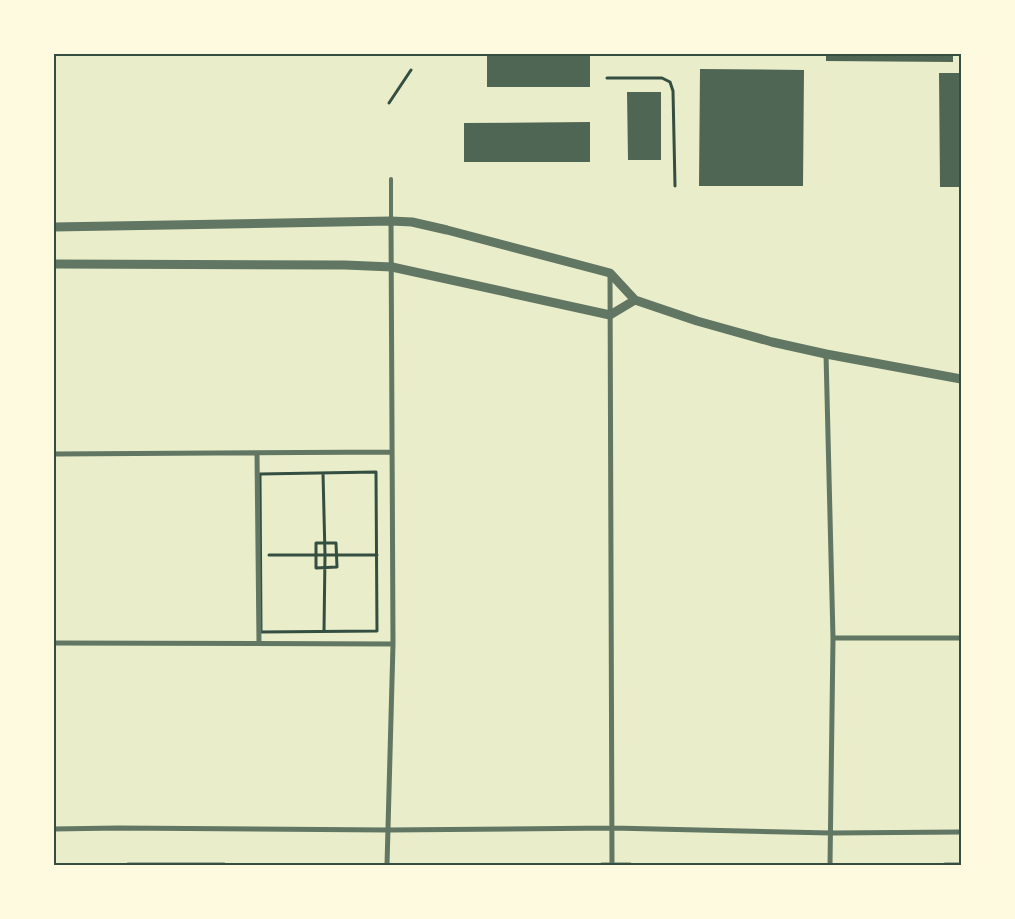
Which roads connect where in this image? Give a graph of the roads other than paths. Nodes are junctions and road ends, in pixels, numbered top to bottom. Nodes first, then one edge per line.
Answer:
1 (391, 178) dead end
2 (391, 222) junction
3 (54, 227) edge
4 (54, 264) edge
5 (392, 267) junction
6 (610, 273) junction
7 (635, 300) junction
8 (610, 315) junction
9 (826, 354) junction
10 (961, 379) edge
11 (392, 452) junction
12 (258, 453) junction
13 (54, 454) edge
14 (833, 638) junction
15 (961, 638) edge
16 (54, 643) edge
17 (259, 643) junction
18 (393, 644) junction
19 (612, 828) junction
20 (54, 829) edge
21 (388, 830) junction
22 (961, 832) edge
23 (831, 833) junction
24 (128, 865) edge
25 (224, 865) edge
26 (387, 865) edge
27 (602, 865) edge
28 (612, 865) edge
29 (630, 865) edge
30 (830, 865) edge
31 (945, 865) edge
32 (961, 865) edge

1 - 2 lane
2 - 3 street
2 - 5 street
2 - 6 street
4 - 5 street
5 - 8 street
5 - 11 street
6 - 7 street
6 - 8 street
7 - 8 street
7 - 9 street
8 - 19 street
9 - 10 street
9 - 14 street
11 - 12 street
11 - 18 street
12 - 13 street
12 - 17 street
14 - 15 street
14 - 23 street
16 - 17 street
17 - 18 street
18 - 21 street
19 - 21 street
19 - 23 street
19 - 28 street
20 - 21 street
21 - 26 street
22 - 23 street
23 - 30 street
24 - 25 street
27 - 28 street
28 - 29 street
31 - 32 street

